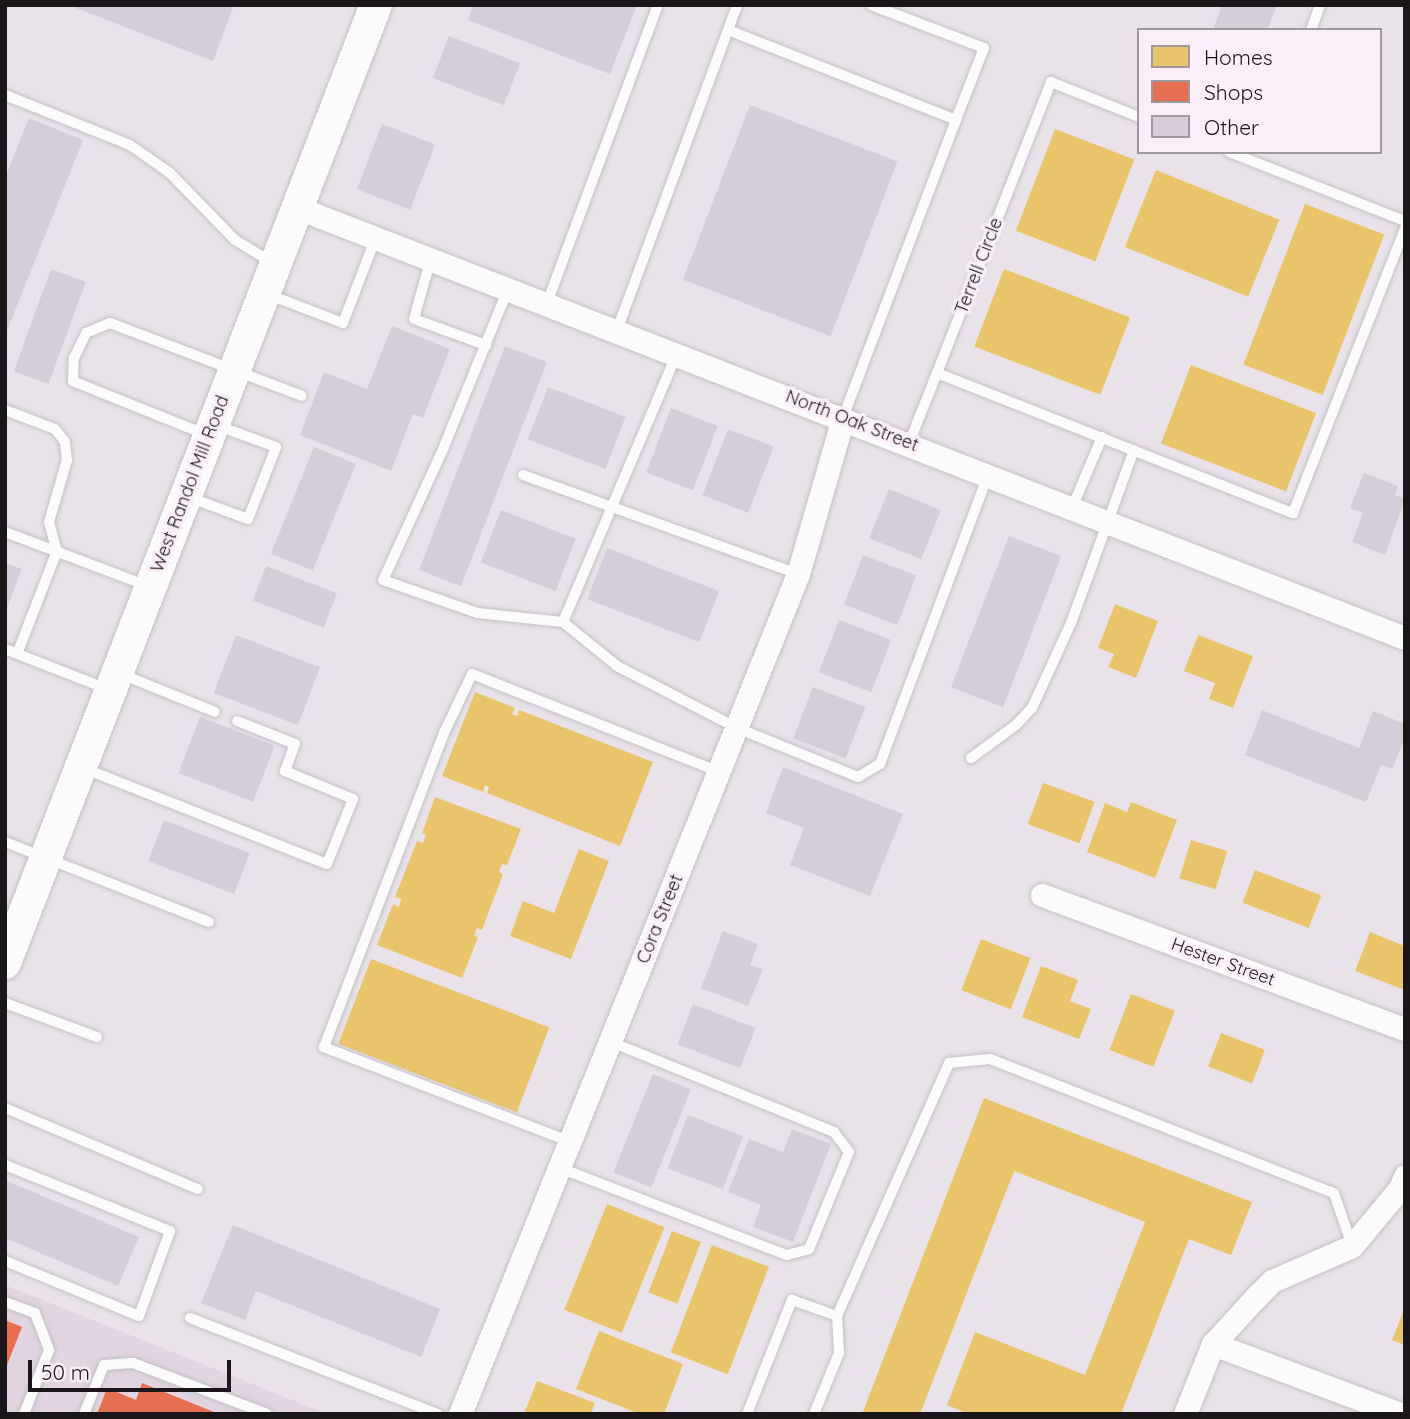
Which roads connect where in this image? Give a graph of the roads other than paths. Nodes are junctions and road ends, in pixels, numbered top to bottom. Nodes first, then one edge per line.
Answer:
1 (376, 5) edge
2 (658, 5) edge
3 (737, 5) edge
4 (871, 5) edge
5 (1320, 5) edge
6 (1312, 28) edge
7 (728, 30) junction
8 (5, 95) edge
9 (1137, 116) edge
10 (956, 120) junction
11 (1234, 154) edge
12 (298, 208) junction
13 (1405, 221) edge
14 (1405, 228) edge
15 (376, 237) junction
16 (431, 258) junction
17 (270, 279) junction
18 (509, 288) junction
19 (547, 303) junction
20 (617, 330) junction
21 (485, 345) junction
22 (678, 354) junction
23 (234, 371) junction
24 (937, 373) junction
25 (302, 396) dead end
26 (5, 410) edge
27 (844, 418) junction
28 (211, 430) junction
29 (1102, 437) junction
30 (909, 443) junction
31 (1134, 450) junction
32 (523, 475) dead end
33 (988, 475) junction
34 (186, 496) junction
35 (612, 507) junction
36 (1072, 508) junction
37 (1106, 522) junction
38 (5, 532) edge
39 (57, 551) junction
40 (798, 574) junction
41 (150, 587) junction
42 (563, 622) junction
43 (1405, 638) edge
44 (5, 649) edge
45 (17, 654) junction
46 (114, 681) junction
47 (215, 712) dead end
48 (237, 721) dead end
49 (737, 727) junction
50 (971, 758) dead end
51 (80, 767) junction
52 (719, 772) junction
53 (5, 842) edge
54 (45, 858) junction
55 (1042, 895) dead end
56 (209, 922) dead end
57 (8, 945) edge
58 (5, 1003) edge
59 (1405, 1029) edge
60 (97, 1037) dead end
61 (611, 1041) junction
62 (5, 1108) edge
63 (571, 1142) junction
64 (5, 1165) edge
65 (560, 1168) junction
66 (1405, 1176) edge
67 (198, 1189) dead end
68 (1352, 1247) junction
69 (5, 1261) edge
70 (5, 1302) edge
71 (838, 1317) junction
72 (190, 1318) dead end
73 (1213, 1343) junction
74 (24, 1414) edge
75 (83, 1414) edge
76 (267, 1414) edge
77 (438, 1414) edge
78 (460, 1414) edge
79 (747, 1414) edge
80 (814, 1414) edge
81 (1185, 1414) edge
82 (1400, 1414) edge

1 - 12 main road, West Randol Mill Road
2 - 19 lane
3 - 7 lane
4 - 10 lane
5 - 6 lane
7 - 10 lane
7 - 20 lane
8 - 17 lane
9 - 24 lane, Terrell Circle
10 - 27 lane
11 - 13 lane
12 - 15 street, North Oak Street
12 - 17 main road, West Randol Mill Road
14 - 31 lane
15 - 16 street, North Oak Street
15 - 17 lane
16 - 18 street, North Oak Street
16 - 21 lane
17 - 23 main road, West Randol Mill Road
18 - 19 street, North Oak Street
18 - 21 lane
19 - 20 street, North Oak Street
20 - 22 street, North Oak Street
21 - 42 lane
22 - 27 street, North Oak Street
22 - 35 lane
23 - 25 lane
23 - 28 main road, West Randol Mill Road
23 - 28 lane
24 - 29 lane
24 - 30 lane
26 - 39 lane
27 - 30 street, North Oak Street
27 - 40 street, Cora Street
28 - 34 main road, West Randol Mill Road
28 - 34 lane
29 - 31 lane
29 - 36 lane
30 - 33 street, North Oak Street
31 - 37 lane
32 - 35 lane
33 - 36 street, North Oak Street
33 - 49 lane
34 - 41 main road, West Randol Mill Road
35 - 40 lane
35 - 42 lane
36 - 37 street, North Oak Street
37 - 43 street, North Oak Street
37 - 50 lane
38 - 39 lane
39 - 41 lane
39 - 45 lane
40 - 49 street, Cora Street
41 - 46 main road, West Randol Mill Road
42 - 49 lane
44 - 45 lane
45 - 46 lane
46 - 47 lane
46 - 51 main road, West Randol Mill Road
48 - 51 lane
49 - 52 street, Cora Street
51 - 54 main road, West Randol Mill Road
52 - 61 street, Cora Street
52 - 63 lane
53 - 54 lane
54 - 56 lane
54 - 57 main road, West Randol Mill Road
55 - 59 street, Hester Street
58 - 60 lane
61 - 63 street, Cora Street
61 - 65 lane
62 - 67 lane
63 - 65 street, Cora Street
64 - 69 lane
65 - 78 street, Cora Street
66 - 68 street
68 - 71 lane
68 - 73 street
70 - 74 lane
71 - 79 lane
71 - 80 lane
72 - 77 lane
73 - 81 street
73 - 82 street
75 - 76 lane

